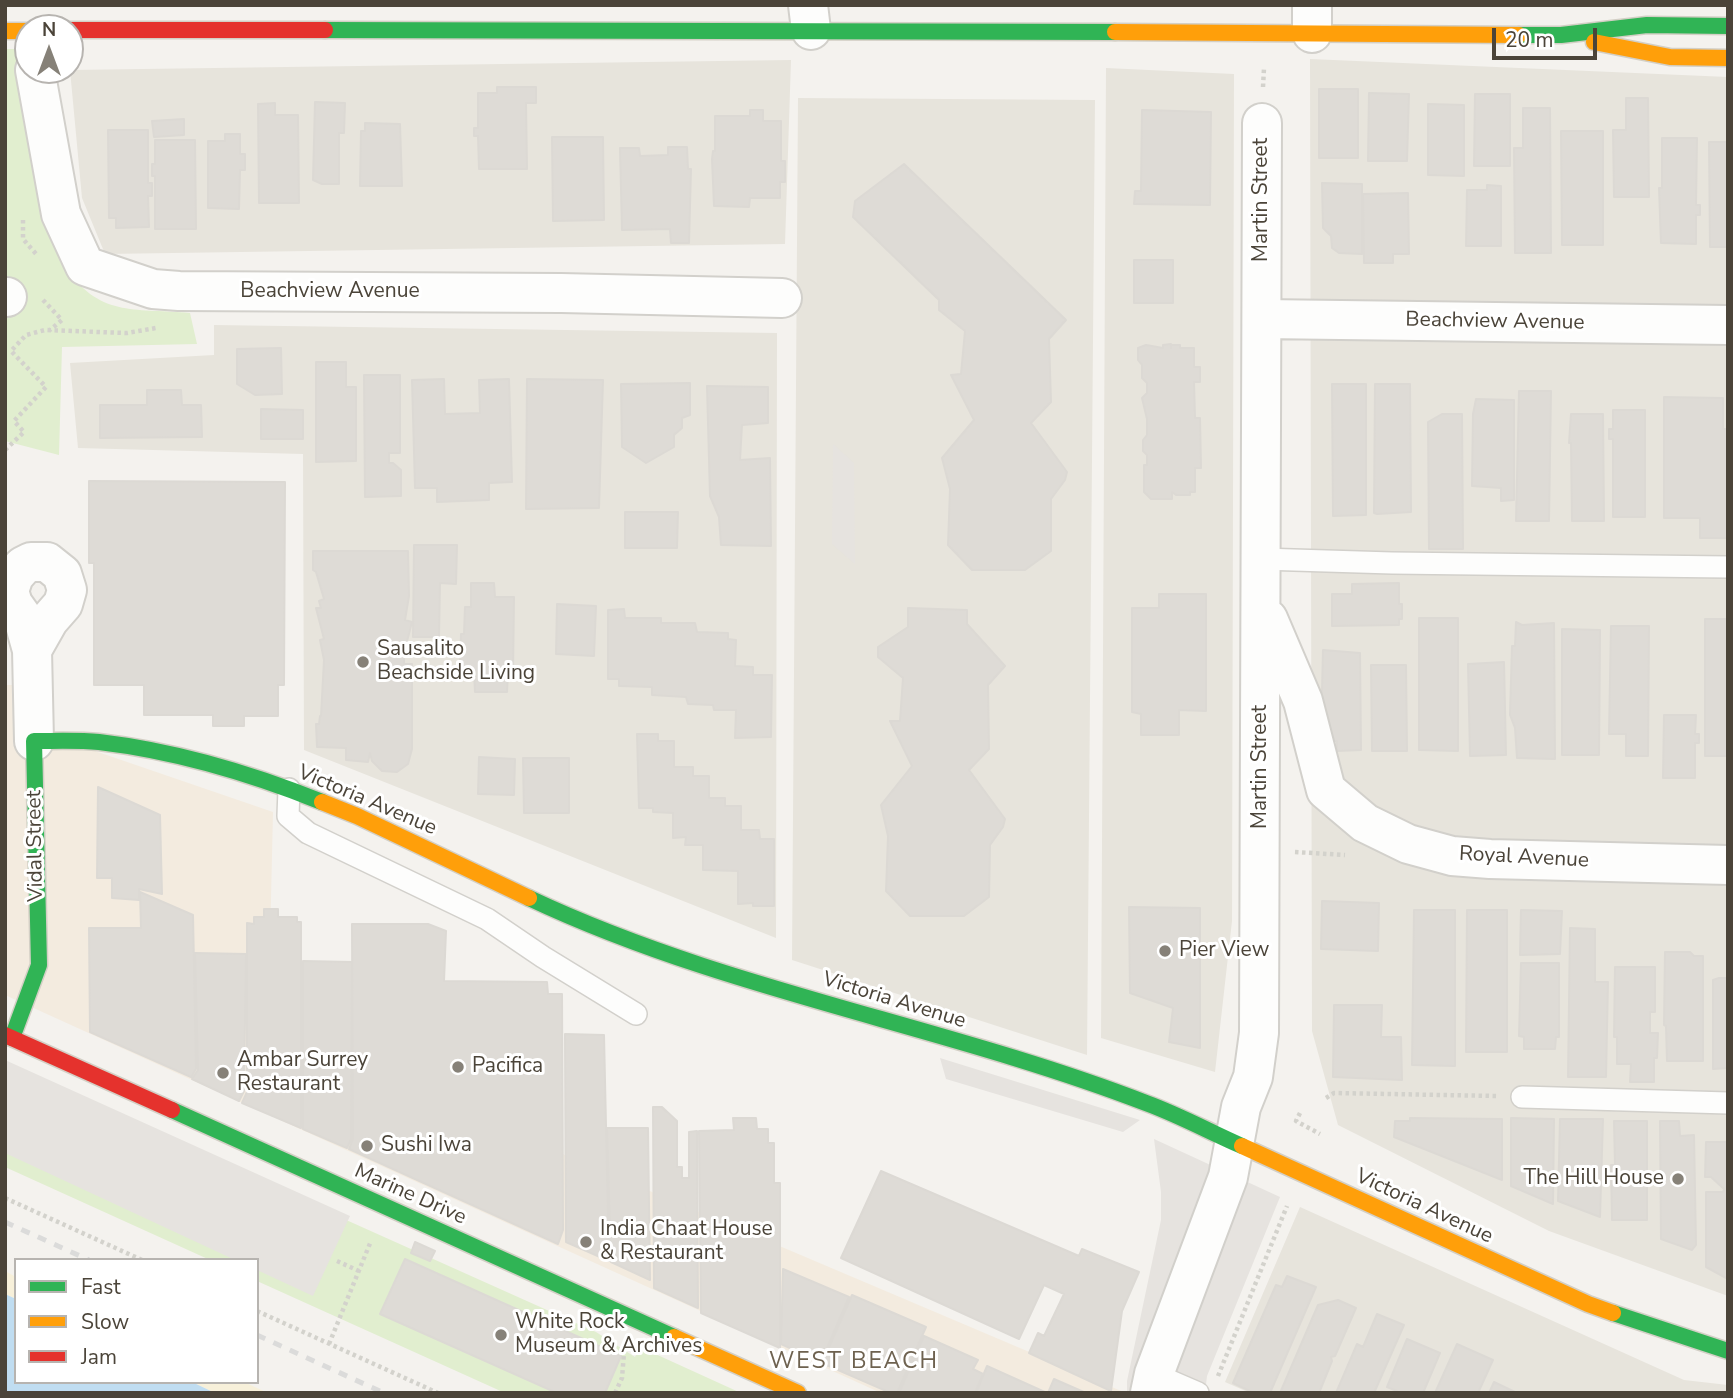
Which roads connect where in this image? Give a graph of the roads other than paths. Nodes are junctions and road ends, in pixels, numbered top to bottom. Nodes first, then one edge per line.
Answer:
1 (810, 18) edge
2 (1312, 19) edge
3 (1728, 26) edge
4 (84, 30) edge
5 (1561, 35) junction
6 (1728, 58) edge
7 (38, 84) edge
8 (1262, 123) dead end
9 (782, 298) dead end
10 (1263, 319) junction
11 (1728, 325) edge
12 (1261, 559) junction
13 (1728, 567) edge
14 (1262, 604) junction
15 (32, 650) dead end
16 (34, 741) junction
17 (289, 789) junction
18 (1728, 864) edge
19 (636, 1014) dead end
20 (8, 1036) edge
21 (1522, 1097) road end
22 (1728, 1103) edge
23 (1233, 1142) junction
24 (1728, 1352) edge
25 (1152, 1383) edge
26 (798, 1393) edge
27 (1198, 1393) edge

1 - 2 street
1 - 4 street
2 - 5 street
3 - 5 street
5 - 6 street
7 - 9 street, Beachview Avenue
8 - 10 street, Martin Street
10 - 11 street, Beachview Avenue
10 - 12 street, Martin Street
12 - 13 lane
12 - 14 street, Martin Street
14 - 18 street, Royal Avenue
14 - 23 street, Martin Street
15 - 16 street, Vidal Street
16 - 17 street, Victoria Avenue
16 - 20 street, Vidal Street
17 - 19 lane
17 - 23 street, Victoria Avenue
20 - 26 street, Marine Drive
21 - 22 lane
23 - 24 street, Victoria Avenue
23 - 25 street, Martin Street
25 - 27 lane

